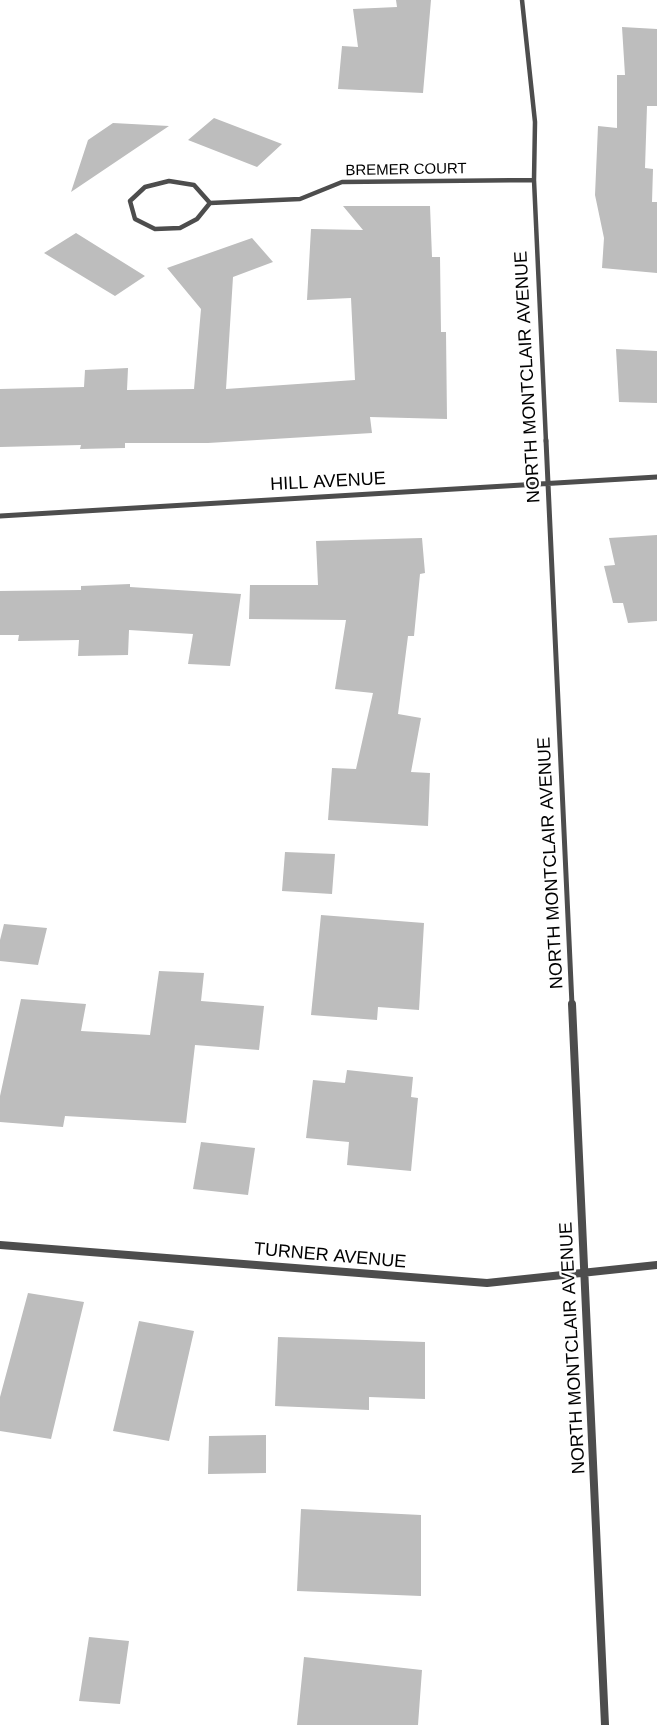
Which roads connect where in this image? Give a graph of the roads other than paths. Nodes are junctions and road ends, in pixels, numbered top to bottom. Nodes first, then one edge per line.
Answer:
1 (522, 0) edge
2 (534, 180) junction
3 (210, 203) junction
4 (657, 477) edge
5 (549, 483) junction
6 (0, 516) edge
7 (0, 1245) edge
8 (657, 1265) edge
9 (585, 1272) junction
10 (605, 1725) edge

1 - 2 street, NORTH MONTCLAIR AVENUE
2 - 3 street, BREMER COURT
2 - 5 street, NORTH MONTCLAIR AVENUE
3 - 3 street
4 - 5 street, HILL AVENUE
5 - 6 street, HILL AVENUE
5 - 9 street, NORTH MONTCLAIR AVENUE
7 - 9 street, TURNER AVENUE
8 - 9 street, TURNER AVENUE
9 - 10 street, NORTH MONTCLAIR AVENUE

